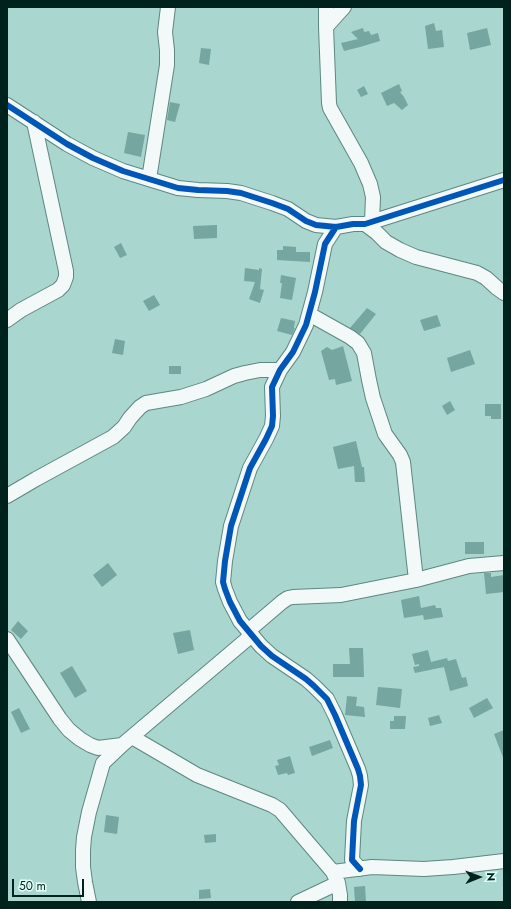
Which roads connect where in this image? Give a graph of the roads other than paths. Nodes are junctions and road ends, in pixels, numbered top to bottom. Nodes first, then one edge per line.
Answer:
1 (168, 7) edge
2 (326, 7) edge
3 (344, 7) edge
4 (326, 27) junction
5 (7, 105) edge
6 (34, 122) junction
7 (149, 178) junction
8 (504, 180) edge
9 (369, 223) junction
10 (316, 225) junction
11 (336, 227) junction
12 (325, 244) junction
13 (504, 293) edge
14 (309, 314) junction
15 (7, 320) edge
16 (280, 370) junction
17 (7, 496) edge
18 (504, 563) edge
19 (416, 580) junction
20 (244, 626) junction
21 (7, 639) edge
22 (127, 741) junction
23 (98, 748) junction
24 (103, 763) junction
25 (504, 861) edge
26 (361, 865) junction
27 (336, 878) junction
28 (89, 902) edge
29 (298, 902) edge
30 (340, 902) edge

1 - 7 street
2 - 4 street
3 - 4 street
4 - 9 street
5 - 6 street
6 - 7 street
6 - 15 street
7 - 10 street
8 - 9 street
9 - 11 street
9 - 13 street
10 - 11 street
10 - 12 street
11 - 12 street
12 - 14 street
14 - 16 street
14 - 19 street
16 - 17 street
16 - 20 street
18 - 19 street
19 - 20 street
20 - 22 street
20 - 26 street
21 - 23 street
22 - 23 street
22 - 24 street
22 - 27 street
23 - 24 street
24 - 28 street
25 - 26 street
26 - 27 street
27 - 29 street
27 - 30 street

